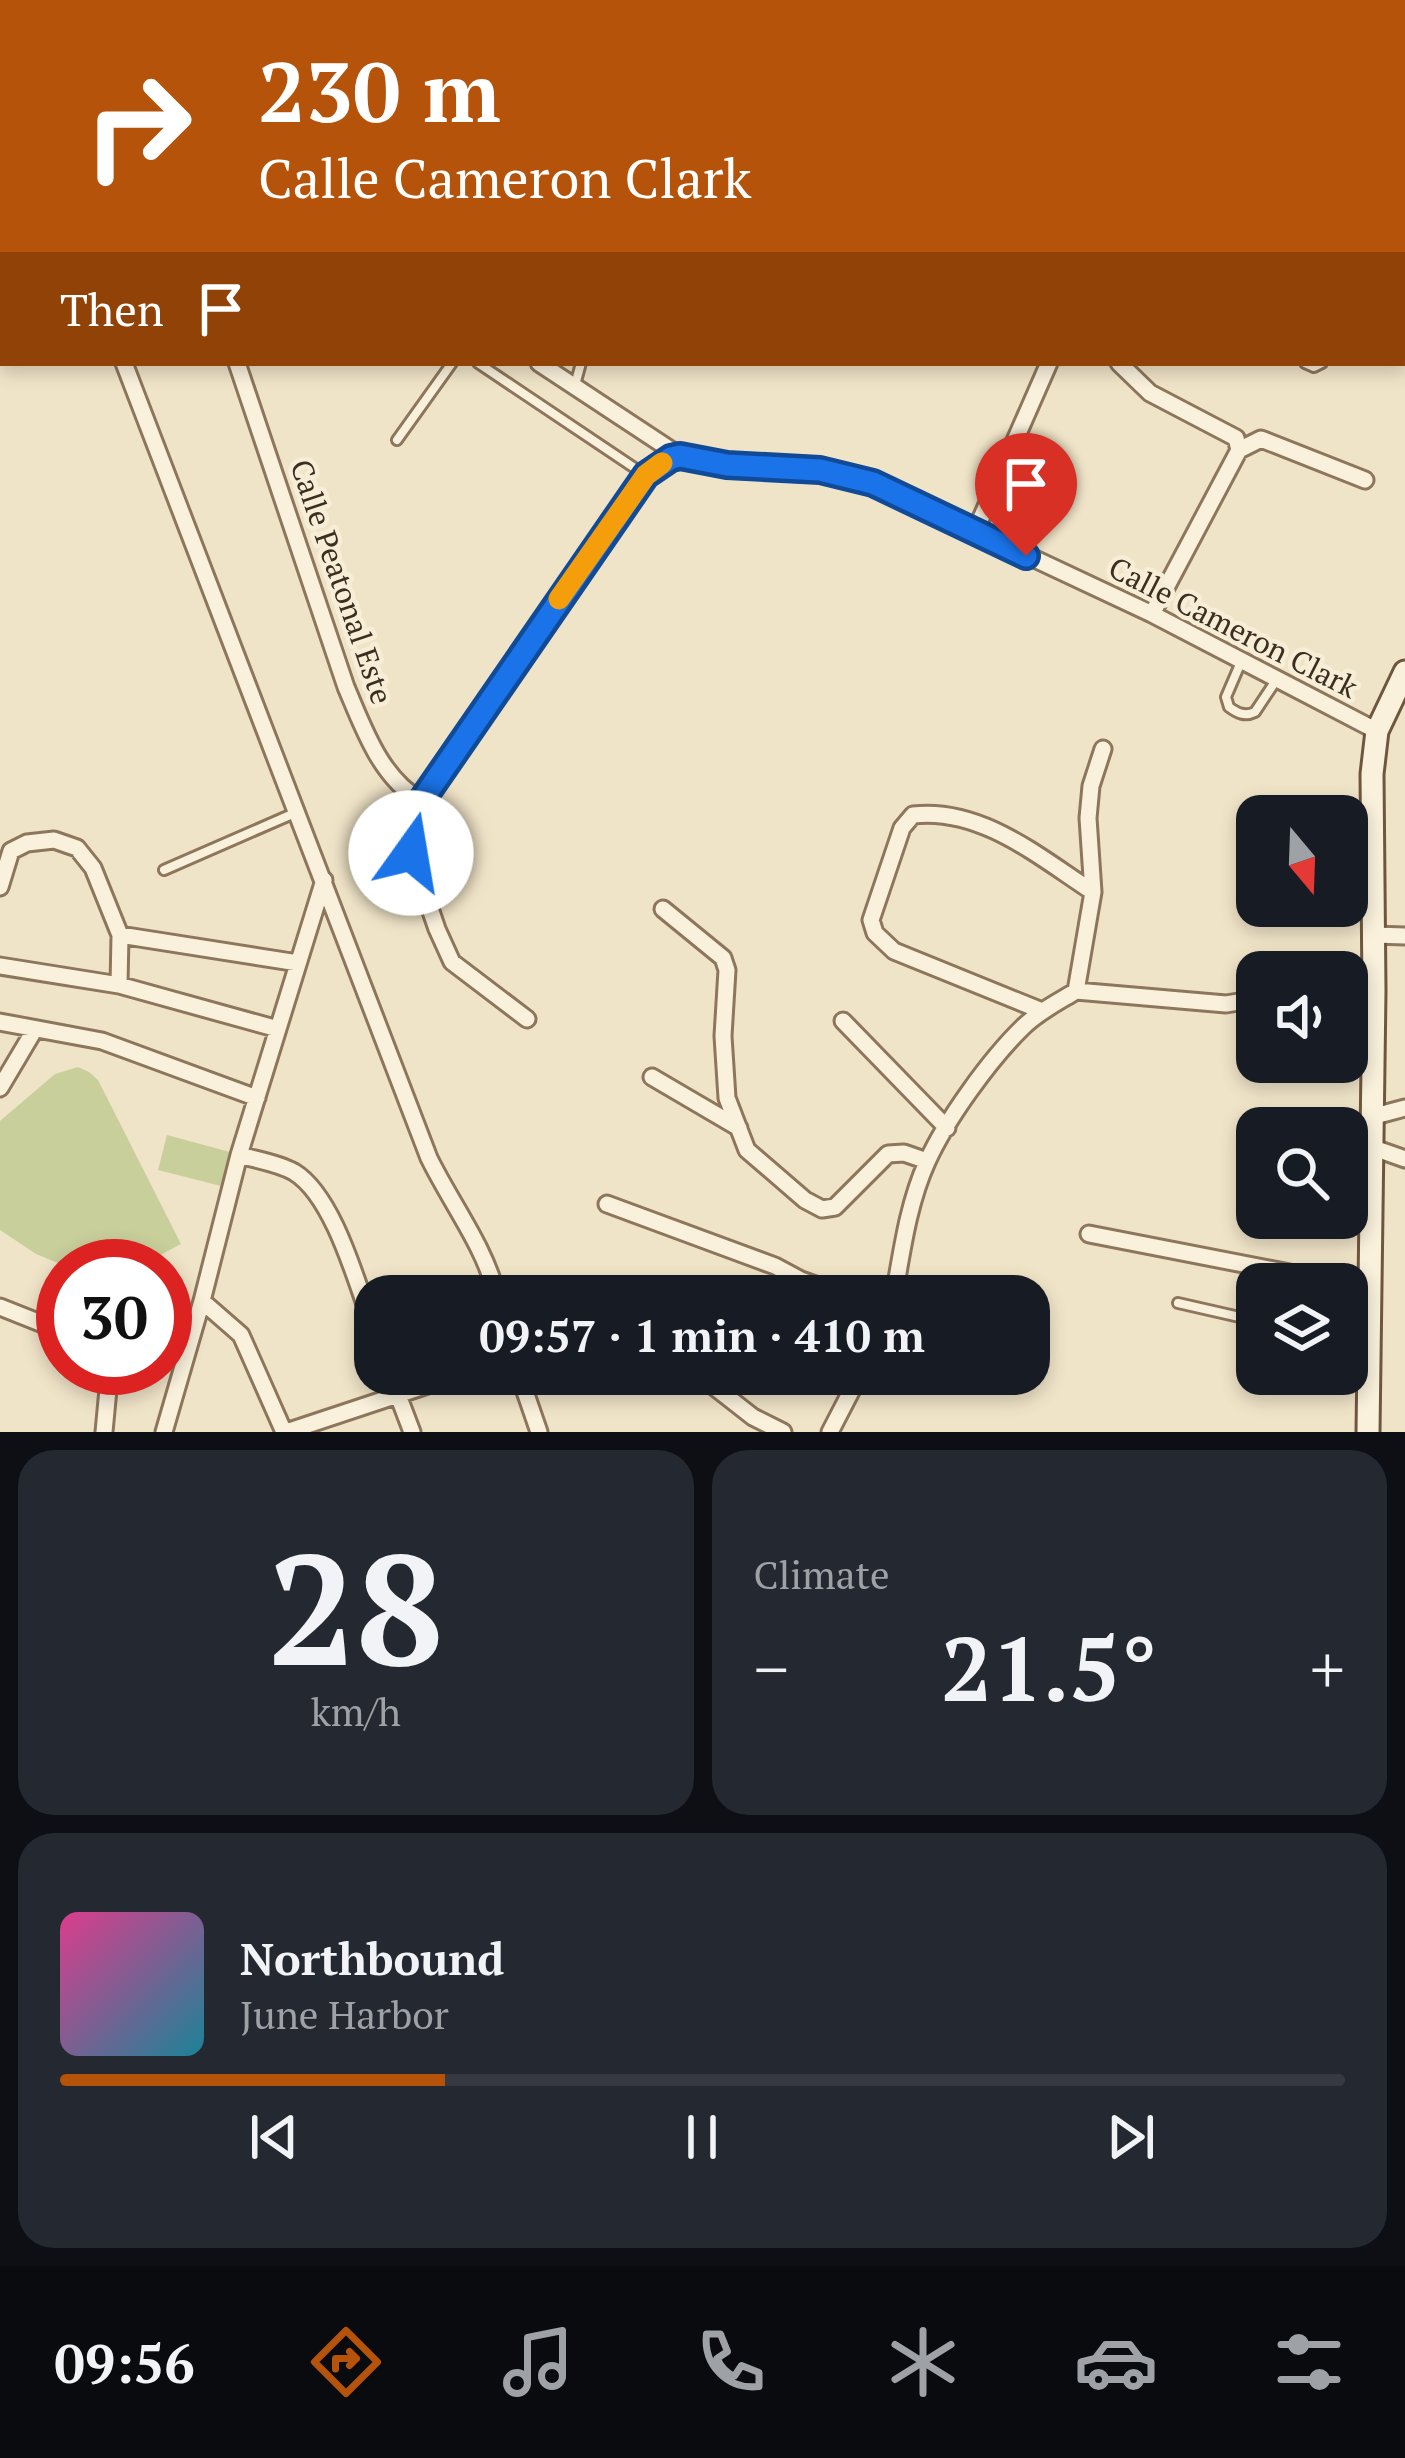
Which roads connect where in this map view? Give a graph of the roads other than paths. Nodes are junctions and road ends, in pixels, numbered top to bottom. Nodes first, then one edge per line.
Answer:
1 (125, 366) edge
2 (237, 366) edge
3 (450, 366) edge
4 (482, 366) edge
5 (544, 366) edge
6 (580, 366) edge
7 (1048, 366) edge
8 (1122, 366) edge
9 (575, 387) junction
10 (397, 440) dead end
11 (1239, 450) junction
12 (680, 456) junction
13 (646, 475) junction
14 (1365, 480) dead end
15 (975, 532) junction
16 (1152, 614) junction
17 (1242, 661) junction
18 (1405, 672) edge
19 (1276, 679) junction
20 (1377, 731) junction
21 (1103, 749) dead end
22 (422, 800) junction
23 (299, 812) junction
24 (164, 870) dead end
25 (324, 880) junction
26 (0, 887) edge
27 (1093, 892) junction
28 (663, 909) dead end
29 (120, 935) junction
30 (1374, 935) junction
31 (1405, 936) edge
32 (298, 963) junction
33 (0, 966) edge
34 (119, 985) junction
35 (1076, 991) junction
36 (1368, 991) edge
37 (1374, 991) junction
38 (1236, 1002) edge
39 (1042, 1011) junction
40 (527, 1019) dead end
41 (842, 1021) dead end
42 (0, 1022) edge
43 (35, 1029) junction
44 (278, 1029) junction
45 (652, 1077) dead end
46 (0, 1088) edge
47 (257, 1098) junction
48 (1405, 1108) edge
49 (1371, 1117) junction
50 (739, 1128) junction
51 (947, 1128) junction
52 (1371, 1147) junction
53 (239, 1155) junction
54 (1405, 1159) edge
55 (927, 1162) junction
56 (607, 1204) dead end
57 (1089, 1234) dead end
58 (1240, 1263) edge
59 (1357, 1263) edge
60 (491, 1275) edge
61 (792, 1275) edge
62 (898, 1275) edge
63 (354, 1278) edge
64 (202, 1300) junction
65 (1178, 1303) dead end
66 (0, 1307) edge
67 (1236, 1316) edge
68 (36, 1321) edge
69 (107, 1395) edge
70 (398, 1395) joint
71 (526, 1395) edge
72 (725, 1395) edge
73 (849, 1395) edge
74 (1364, 1395) edge
75 (833, 1427) edge
76 (104, 1432) edge
77 (164, 1432) edge
78 (285, 1432) edge
79 (412, 1432) edge
80 (538, 1432) edge
81 (783, 1432) edge
82 (851, 1432) edge
83 (1368, 1432) edge

1 - 23 street
2 - 22 street, Calle Peatonal Este
3 - 10 lane
4 - 13 lane
5 - 9 street, Calle Cameron Clark
6 - 9 lane
7 - 15 street
8 - 11 street
9 - 12 street, Calle Cameron Clark
11 - 14 street
11 - 16 street
12 - 13 street
12 - 15 street, Calle Cameron Clark
13 - 22 street
15 - 16 street, Calle Cameron Clark
16 - 17 street, Calle Cameron Clark
17 - 19 street, Calle Cameron Clark
17 - 19 lane
18 - 20 main road
19 - 20 street, Calle Cameron Clark
20 - 30 main road
21 - 27 street
22 - 40 street
23 - 24 lane
23 - 25 street
25 - 32 street
25 - 60 street
26 - 29 street
27 - 35 street
27 - 39 street
28 - 50 street
29 - 32 street
29 - 34 street
30 - 31 street
30 - 37 main road
32 - 44 street
33 - 34 street
34 - 44 street
35 - 38 street
35 - 39 street
36 - 37 street
37 - 49 main road
39 - 51 street
41 - 51 street
42 - 43 street
43 - 46 street
43 - 47 street
44 - 47 street
45 - 50 street
47 - 53 street
48 - 49 street
49 - 52 main road
50 - 55 street
51 - 55 street
52 - 54 street
52 - 59 main road
53 - 63 street
53 - 64 street
55 - 62 street
56 - 61 street
57 - 58 street
64 - 77 street
64 - 78 street
65 - 67 lane
66 - 68 street
69 - 76 street
70 - 78 street
70 - 79 street
71 - 80 street
72 - 81 street
73 - 75 street
74 - 83 main road
75 - 82 street

